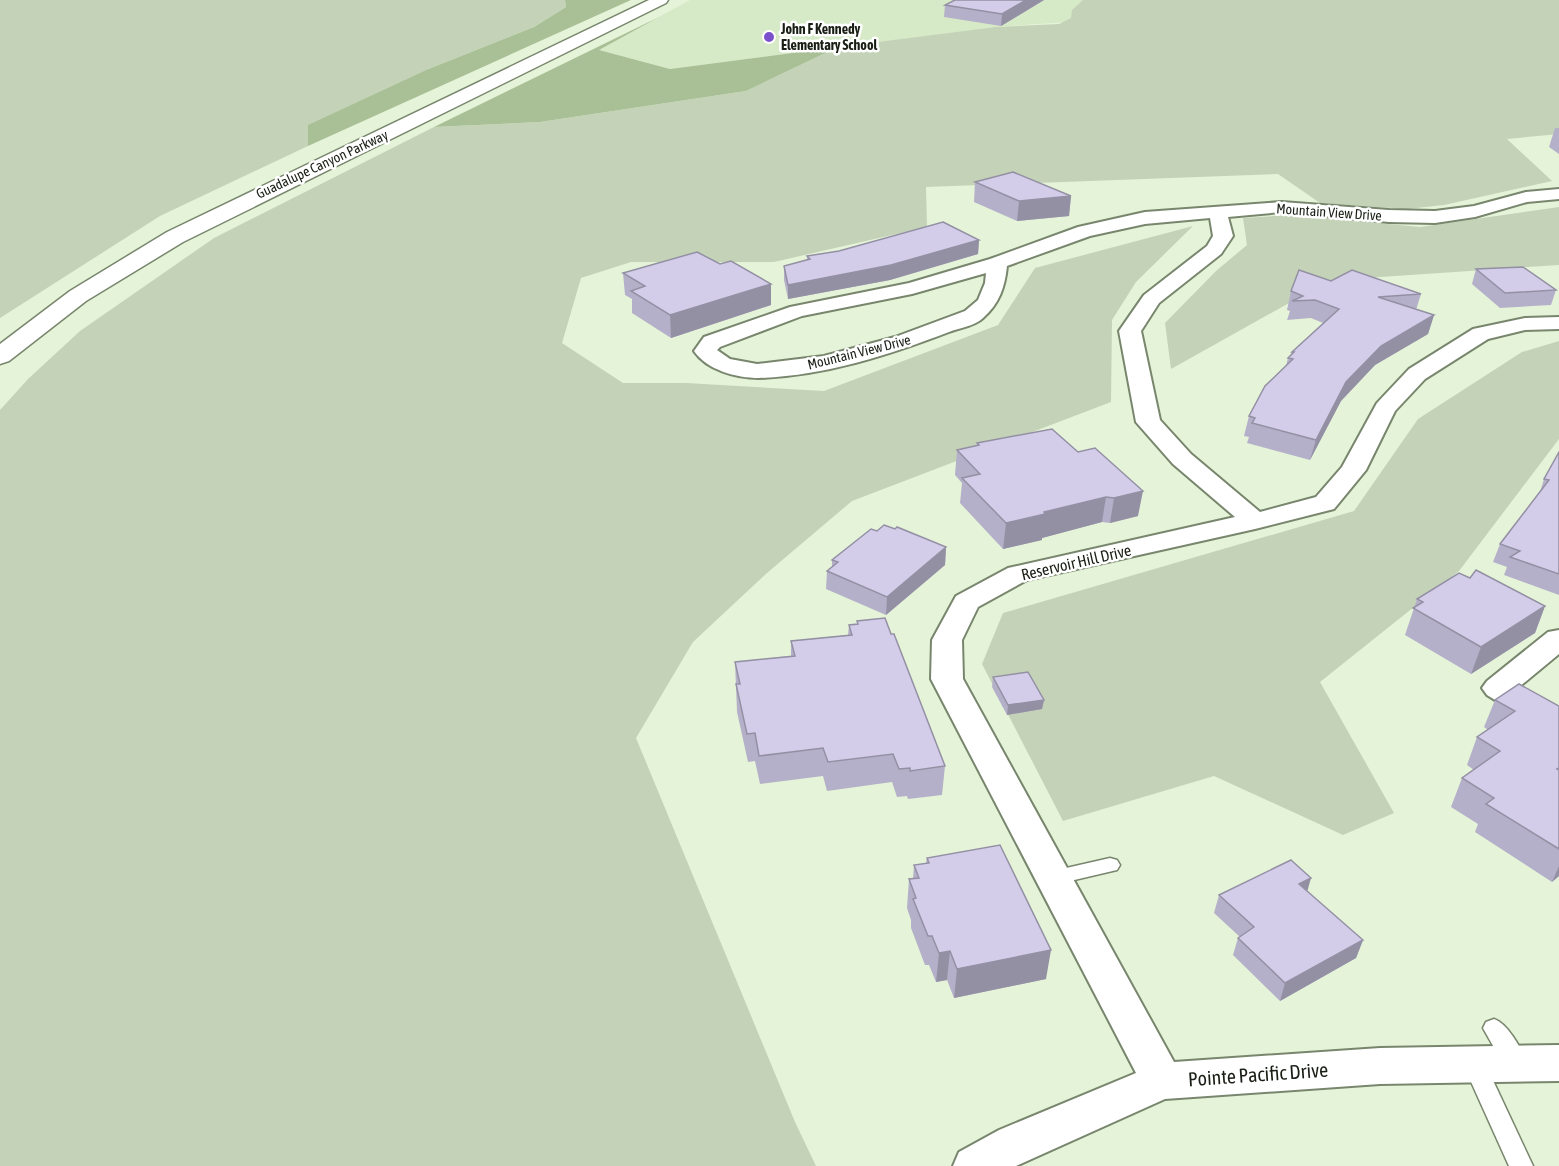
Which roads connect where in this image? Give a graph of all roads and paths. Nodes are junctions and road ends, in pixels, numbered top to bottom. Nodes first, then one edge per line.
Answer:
1 (661, 0) edge
2 (1559, 194) edge
3 (1218, 211) junction
4 (997, 263) junction
5 (1559, 323) edge
6 (0, 356) edge
7 (1255, 521) junction
8 (1559, 639) edge
9 (1559, 725) edge
10 (1110, 865) dead end
11 (1053, 878) junction
12 (1494, 1028) dead end
13 (1559, 1063) edge
14 (1474, 1064) junction
15 (1518, 1064) junction
16 (1162, 1081) junction
17 (975, 1166) edge
18 (1521, 1166) edge

1 - 6 main road, Guadalupe Canyon Parkway
2 - 3 street, Mountain View Drive
3 - 4 street, Mountain View Drive
3 - 7 street
4 - 4 street, Mountain View Drive
5 - 7 street, Reservoir Hill Drive
7 - 11 street, Reservoir Hill Drive
8 - 9 street
10 - 11 lane
11 - 16 street, Reservoir Hill Drive
12 - 15 lane
13 - 15 street, Pointe Pacific Drive
14 - 15 street, Pointe Pacific Drive
14 - 16 street, Pointe Pacific Drive
14 - 18 lane
16 - 17 street, Pointe Pacific Drive

